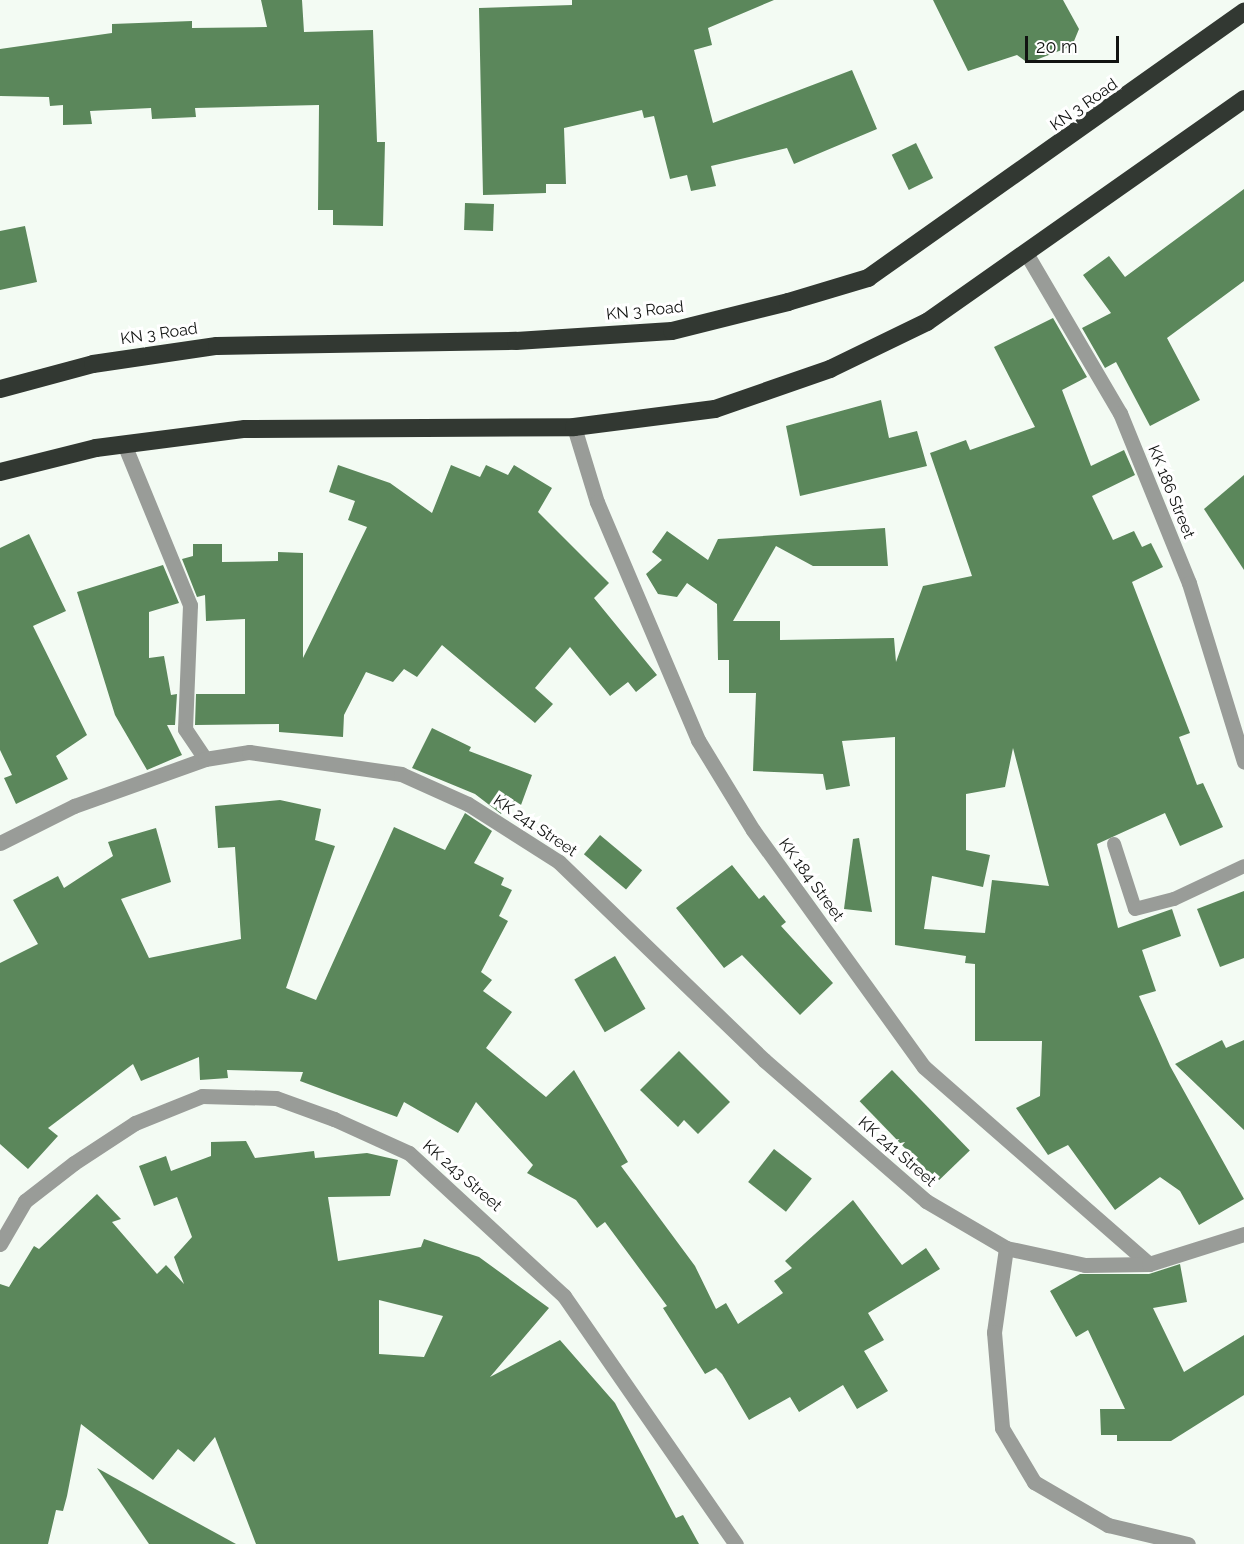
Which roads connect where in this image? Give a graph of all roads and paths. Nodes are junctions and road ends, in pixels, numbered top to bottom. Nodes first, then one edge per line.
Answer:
1 (1244, 12) edge
2 (1244, 99) edge
3 (1026, 253) junction
4 (0, 389) edge
5 (574, 427) junction
6 (124, 444) junction
7 (0, 472) edge
8 (205, 759) junction
9 (1244, 762) edge
10 (0, 843) edge
11 (1114, 844) dead end
12 (1244, 867) edge
13 (1244, 1234) edge
14 (0, 1244) edge
15 (1006, 1248) junction
16 (1149, 1264) junction
17 (736, 1544) edge
18 (1188, 1544) edge

1 - 4 highway, KN 3 Road
2 - 3 highway
3 - 5 highway
3 - 9 street, KK 186 Street
5 - 6 highway
5 - 16 street, KK 184 Street
6 - 7 highway
6 - 8 street
8 - 10 street, KK 241 Street
8 - 15 street, KK 241 Street
11 - 12 lane
13 - 16 street, KK 241 Street
14 - 17 street, KK 243 Street
15 - 16 street, KK 241 Street
15 - 18 street

